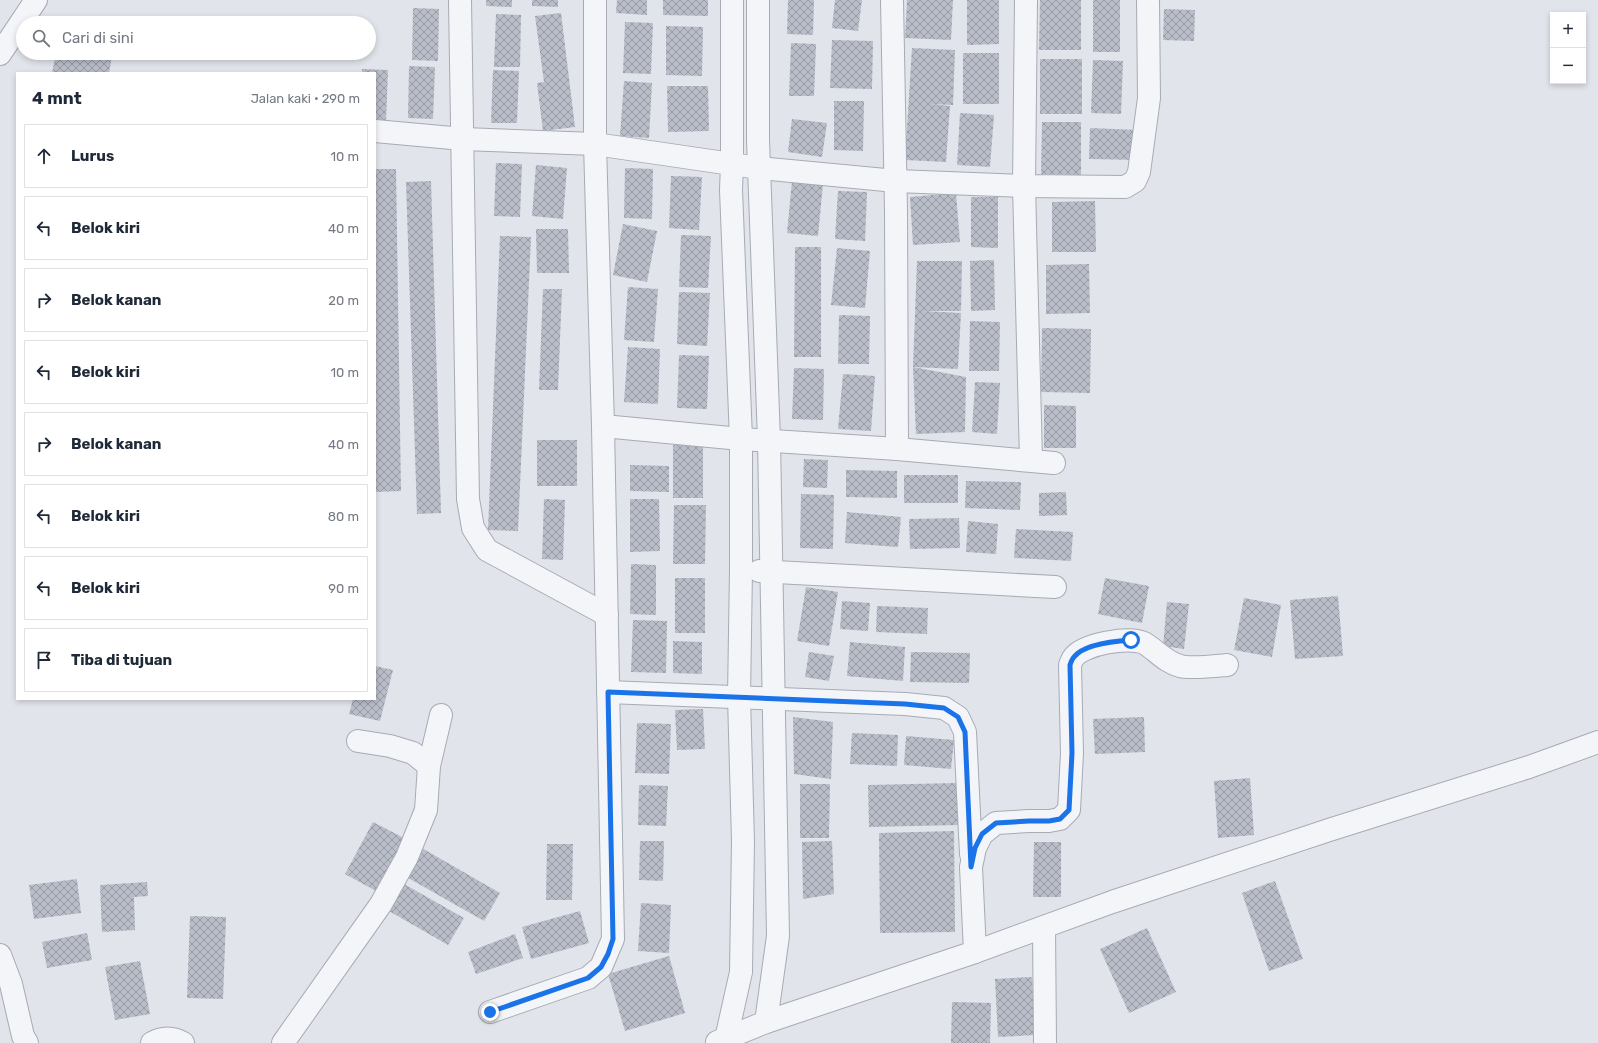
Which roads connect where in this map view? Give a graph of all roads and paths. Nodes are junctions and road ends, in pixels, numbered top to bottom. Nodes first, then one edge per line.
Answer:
1 (36, 0) edge
2 (460, 0) edge
3 (595, 0) edge
4 (732, 0) edge
5 (758, 0) edge
6 (892, 0) edge
7 (1026, 0) edge
8 (1148, 0) edge
9 (25, 16) edge
10 (16, 30) edge
11 (0, 54) edge
12 (376, 132) edge
13 (463, 139) junction
14 (595, 144) junction
15 (732, 164) junction
16 (759, 168) junction
17 (896, 181) junction
18 (1024, 186) junction
19 (603, 426) junction
20 (741, 440) junction
21 (770, 440) junction
22 (897, 449) junction
23 (1031, 460) junction
24 (1054, 463) dead end
25 (741, 569) junction
26 (772, 572) junction
27 (1055, 587) dead end
28 (607, 615) junction
29 (1227, 666) dead end
30 (608, 692) junction
31 (739, 697) junction
32 (774, 698) junction
33 (441, 715) dead end
34 (358, 741) dead end
35 (1598, 742) edge
36 (429, 766) junction
37 (971, 867) junction
38 (1044, 927) junction
39 (975, 952) junction
40 (0, 955) edge
41 (490, 1012) dead end
42 (766, 1022) junction
43 (723, 1042) edge
44 (27, 1043) edge
45 (152, 1043) edge
46 (183, 1043) edge
47 (283, 1043) edge
48 (1045, 1043) edge

1 - 9 street
2 - 13 street
3 - 14 street
4 - 15 street
5 - 16 street
6 - 17 street
7 - 18 street
8 - 18 street
10 - 11 street
12 - 13 street
13 - 14 street
13 - 28 street
14 - 15 street
14 - 19 street
15 - 16 street
15 - 20 street
16 - 17 street
16 - 21 street
17 - 18 street
17 - 22 street
18 - 23 street
19 - 20 street
19 - 28 street
20 - 21 street
20 - 25 street
21 - 22 street
21 - 26 street
22 - 23 street
23 - 24 street
25 - 26 street
25 - 31 street
26 - 27 street
26 - 32 street
28 - 30 street
29 - 37 street
30 - 31 street
30 - 41 street
31 - 32 street
31 - 43 street
32 - 37 street
32 - 42 street
33 - 36 street
34 - 36 street
35 - 38 street
36 - 47 street
37 - 39 street
38 - 39 street
38 - 48 street
39 - 42 street
40 - 44 street
42 - 43 street
45 - 46 street

